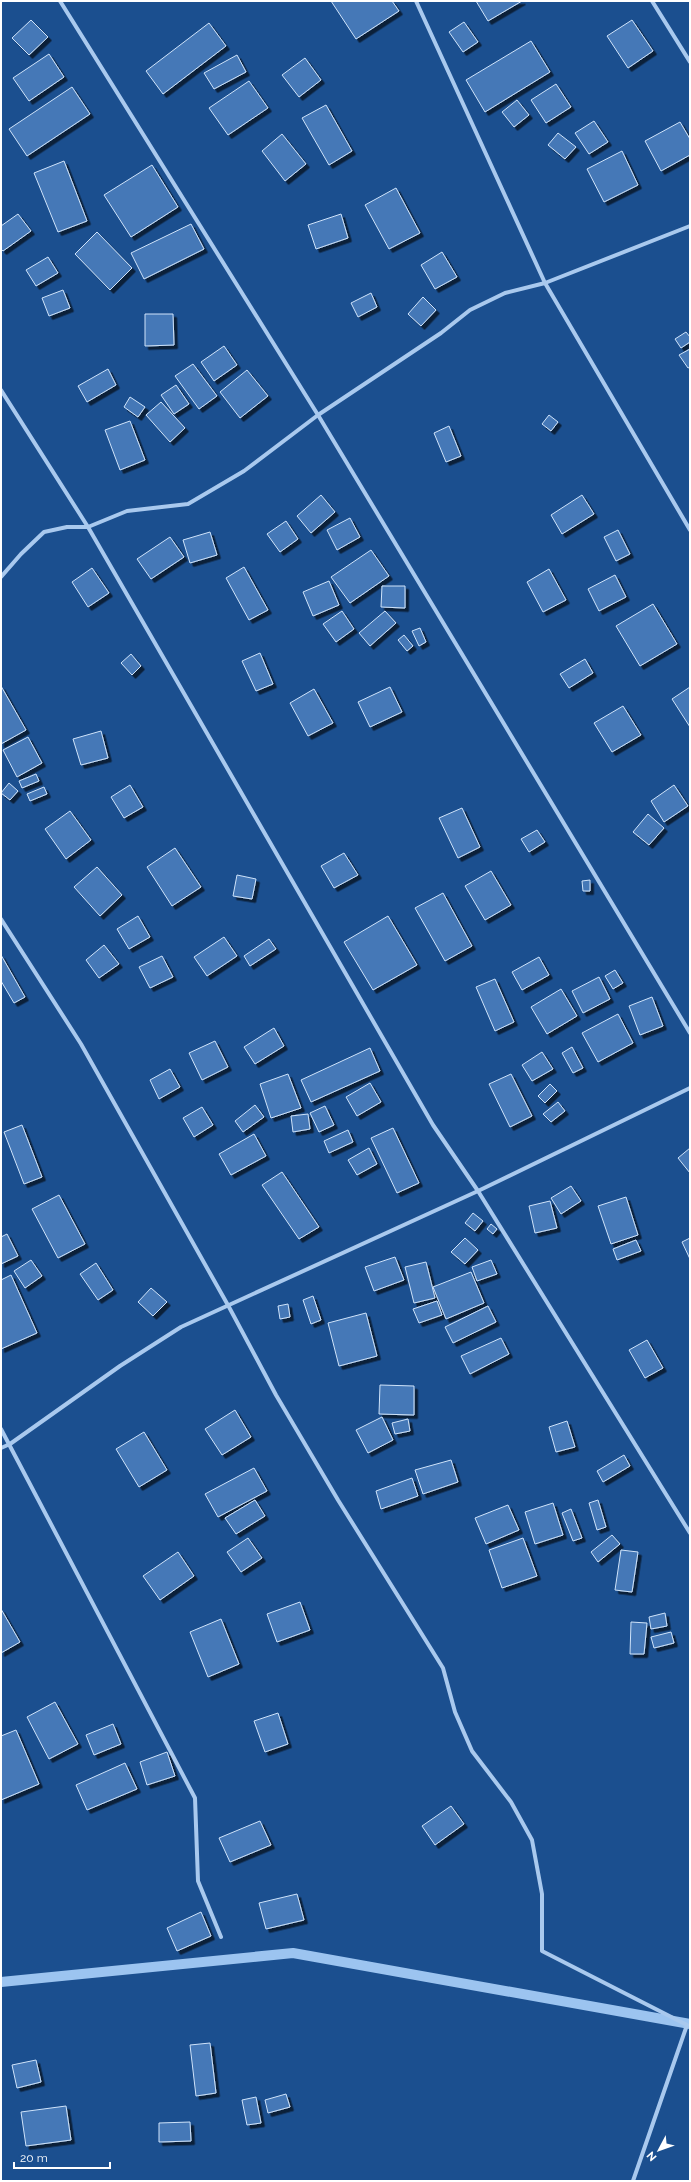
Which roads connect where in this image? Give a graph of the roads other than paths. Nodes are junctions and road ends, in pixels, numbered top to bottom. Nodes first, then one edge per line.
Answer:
1 (60, 1) edge
2 (416, 1) edge
3 (652, 1) edge
4 (690, 62) edge
5 (690, 226) edge
6 (546, 283) junction
7 (1, 390) edge
8 (318, 415) junction
9 (88, 527) junction
10 (690, 530) edge
11 (1, 577) edge
12 (1, 919) edge
13 (690, 1033) edge
14 (690, 1088) edge
15 (478, 1191) junction
16 (229, 1307) junction
17 (1, 1429) edge
18 (10, 1444) junction
19 (1, 1448) edge
20 (690, 1533) edge
21 (221, 1937) dead end
22 (633, 2181) edge

1 - 8 street
2 - 6 street
3 - 4 street
5 - 6 street
6 - 8 street
6 - 10 street
7 - 9 street
8 - 9 street
8 - 13 street
9 - 11 street
9 - 15 street
12 - 16 street
14 - 15 street
15 - 16 street
15 - 20 street
16 - 18 street
16 - 22 street
17 - 18 street
18 - 19 street
18 - 21 street

